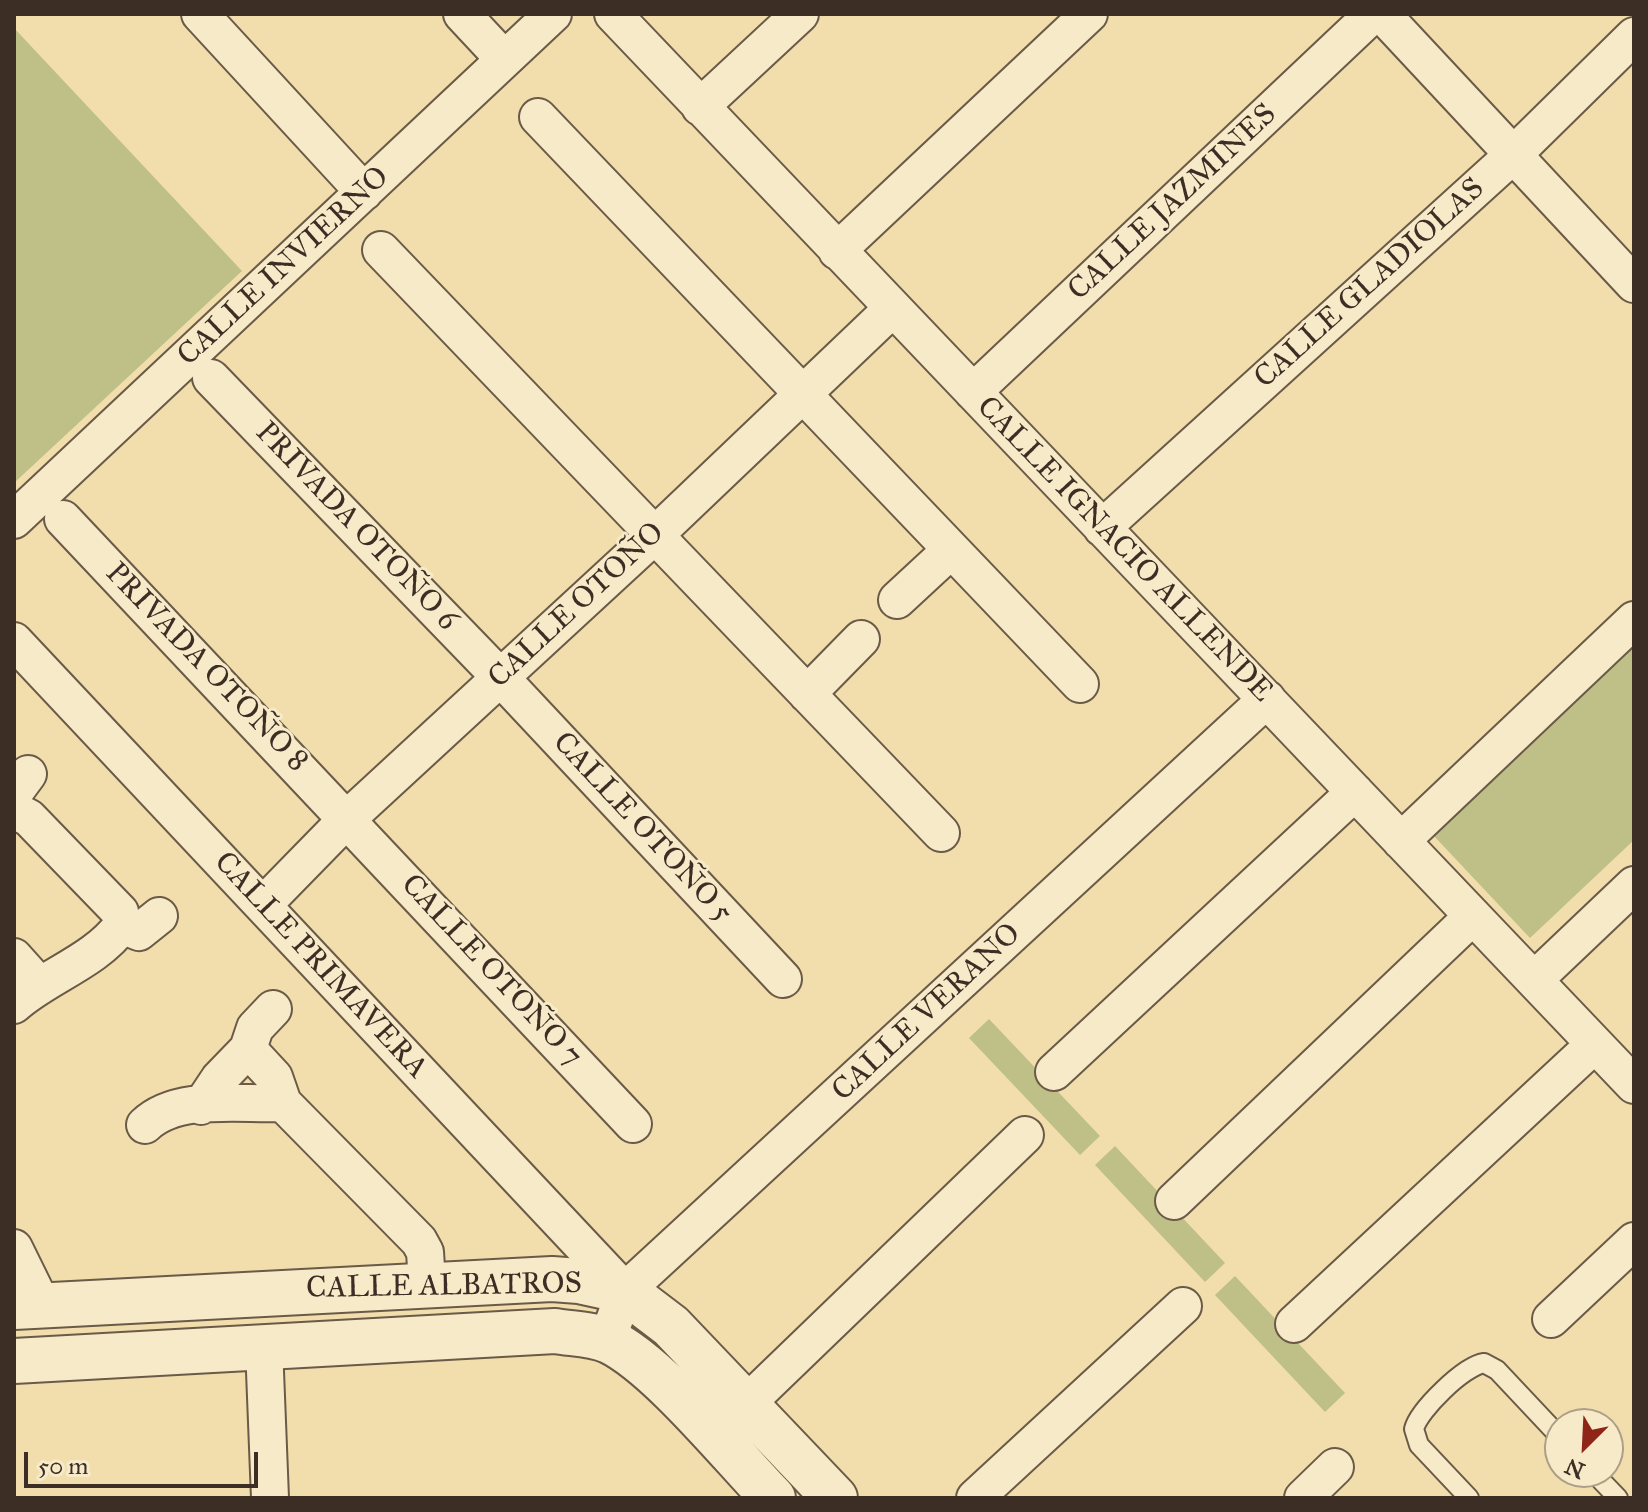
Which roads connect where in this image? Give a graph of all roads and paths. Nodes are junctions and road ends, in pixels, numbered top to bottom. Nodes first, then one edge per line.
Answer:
1 (200, 14) edge
2 (462, 14) edge
3 (553, 14) edge
4 (613, 14) edge
5 (800, 14) edge
6 (1089, 14) edge
7 (1373, 14) edge
8 (1382, 14) edge
9 (1634, 36) edge
10 (504, 59) junction
11 (700, 107) junction
12 (538, 117) dead end
13 (1513, 155) junction
14 (364, 192) junction
15 (381, 250) dead end
16 (837, 251) junction
17 (1634, 284) edge
18 (893, 308) junction
19 (211, 378) dead end
20 (973, 392) junction
21 (805, 394) junction
22 (63, 519) dead end
23 (14, 520) edge
24 (1102, 528) junction
25 (656, 534) junction
26 (951, 550) junction
27 (897, 600) dead end
28 (1634, 620) edge
29 (861, 639) dead end
30 (14, 641) edge
31 (500, 677) junction
32 (1080, 684) dead end
33 (807, 694) junction
34 (1267, 699) junction
35 (1355, 792) junction
36 (14, 810) edge
37 (348, 818) junction
38 (941, 833) dead end
39 (1401, 841) junction
40 (1634, 885) edge
41 (263, 905) junction
42 (159, 916) dead end
43 (1473, 916) junction
44 (122, 925) junction
45 (14, 957) edge
46 (783, 979) dead end
47 (1534, 980) junction
48 (27, 995) edge
49 (273, 1009) dead end
50 (1595, 1044) junction
51 (248, 1049) junction
52 (1054, 1072) dead end
53 (1634, 1085) edge
54 (283, 1103) junction
55 (201, 1106) junction
56 (633, 1124) dead end
57 (145, 1125) dead end
58 (1025, 1135) dead end
59 (1174, 1201) dead end
60 (1634, 1241) edge
61 (14, 1248) edge
62 (427, 1283) junction
63 (625, 1291) junction
64 (28, 1306) edge
65 (1183, 1306) dead end
66 (1551, 1319) dead end
67 (1294, 1324) dead end
68 (607, 1340) junction
69 (264, 1346) junction
70 (14, 1361) edge
71 (745, 1405) junction
72 (1544, 1420) edge
73 (1335, 1467) dead end
74 (270, 1498) edge
75 (773, 1498) edge
76 (835, 1498) edge
77 (975, 1498) edge
78 (1303, 1498) edge
79 (1469, 1498) edge

1 - 14 street
2 - 10 street
3 - 10 street, CALLE INVIERNO
4 - 11 street, CALLE IGNACIO ALLENDE
5 - 11 street
6 - 16 street
7 - 20 street, CALLE JAZMINES
8 - 13 street
9 - 13 street, CALLE GLADIOLAS
10 - 14 street, CALLE INVIERNO
11 - 16 street, CALLE IGNACIO ALLENDE
12 - 21 street
13 - 17 street
13 - 24 street, CALLE GLADIOLAS
14 - 23 street, CALLE INVIERNO
15 - 25 street
16 - 18 street, CALLE IGNACIO ALLENDE
18 - 20 street, CALLE IGNACIO ALLENDE
18 - 21 street, CALLE OTOÑO
19 - 31 street, PRIVADA OTOÑO 6
20 - 24 street, CALLE IGNACIO ALLENDE
21 - 25 street, CALLE OTOÑO
21 - 26 street
22 - 37 street, PRIVADA OTOÑO 8
24 - 34 street, CALLE IGNACIO ALLENDE
25 - 31 street, CALLE OTOÑO
25 - 33 street
26 - 27 street
26 - 32 street
28 - 39 street
29 - 33 street
30 - 41 street, CALLE PRIMAVERA
31 - 37 street, CALLE OTOÑO
31 - 46 street, CALLE OTOÑO 5
33 - 38 street
34 - 35 street, CALLE IGNACIO ALLENDE
34 - 63 street, CALLE VERANO
35 - 39 street, CALLE IGNACIO ALLENDE
35 - 52 street
36 - 44 street
37 - 41 street, CALLE OTOÑO
37 - 56 street, CALLE OTOÑO 7
39 - 43 street, CALLE IGNACIO ALLENDE
40 - 47 street
41 - 63 street, CALLE PRIMAVERA
42 - 44 street
43 - 47 street, CALLE IGNACIO ALLENDE
43 - 59 street
44 - 48 street
45 - 48 street
47 - 50 street, CALLE IGNACIO ALLENDE
49 - 51 street
50 - 53 street, CALLE IGNACIO ALLENDE
50 - 67 street
51 - 54 street
51 - 55 street
54 - 55 street
54 - 62 street
55 - 57 street
58 - 71 street
60 - 66 street
61 - 64 street
62 - 63 street, CALLE ALBATROS
62 - 64 street, CALLE ALBATROS
63 - 68 street, CALLE VERANO
63 - 71 street, CALLE ALBATROS
65 - 77 street
68 - 69 street, CALLE ALBATROS
68 - 75 street, CALLE ALBATROS
69 - 70 street, CALLE ALBATROS
69 - 74 street
71 - 76 street, CALLE ALBATROS
72 - 79 lane
73 - 78 street

